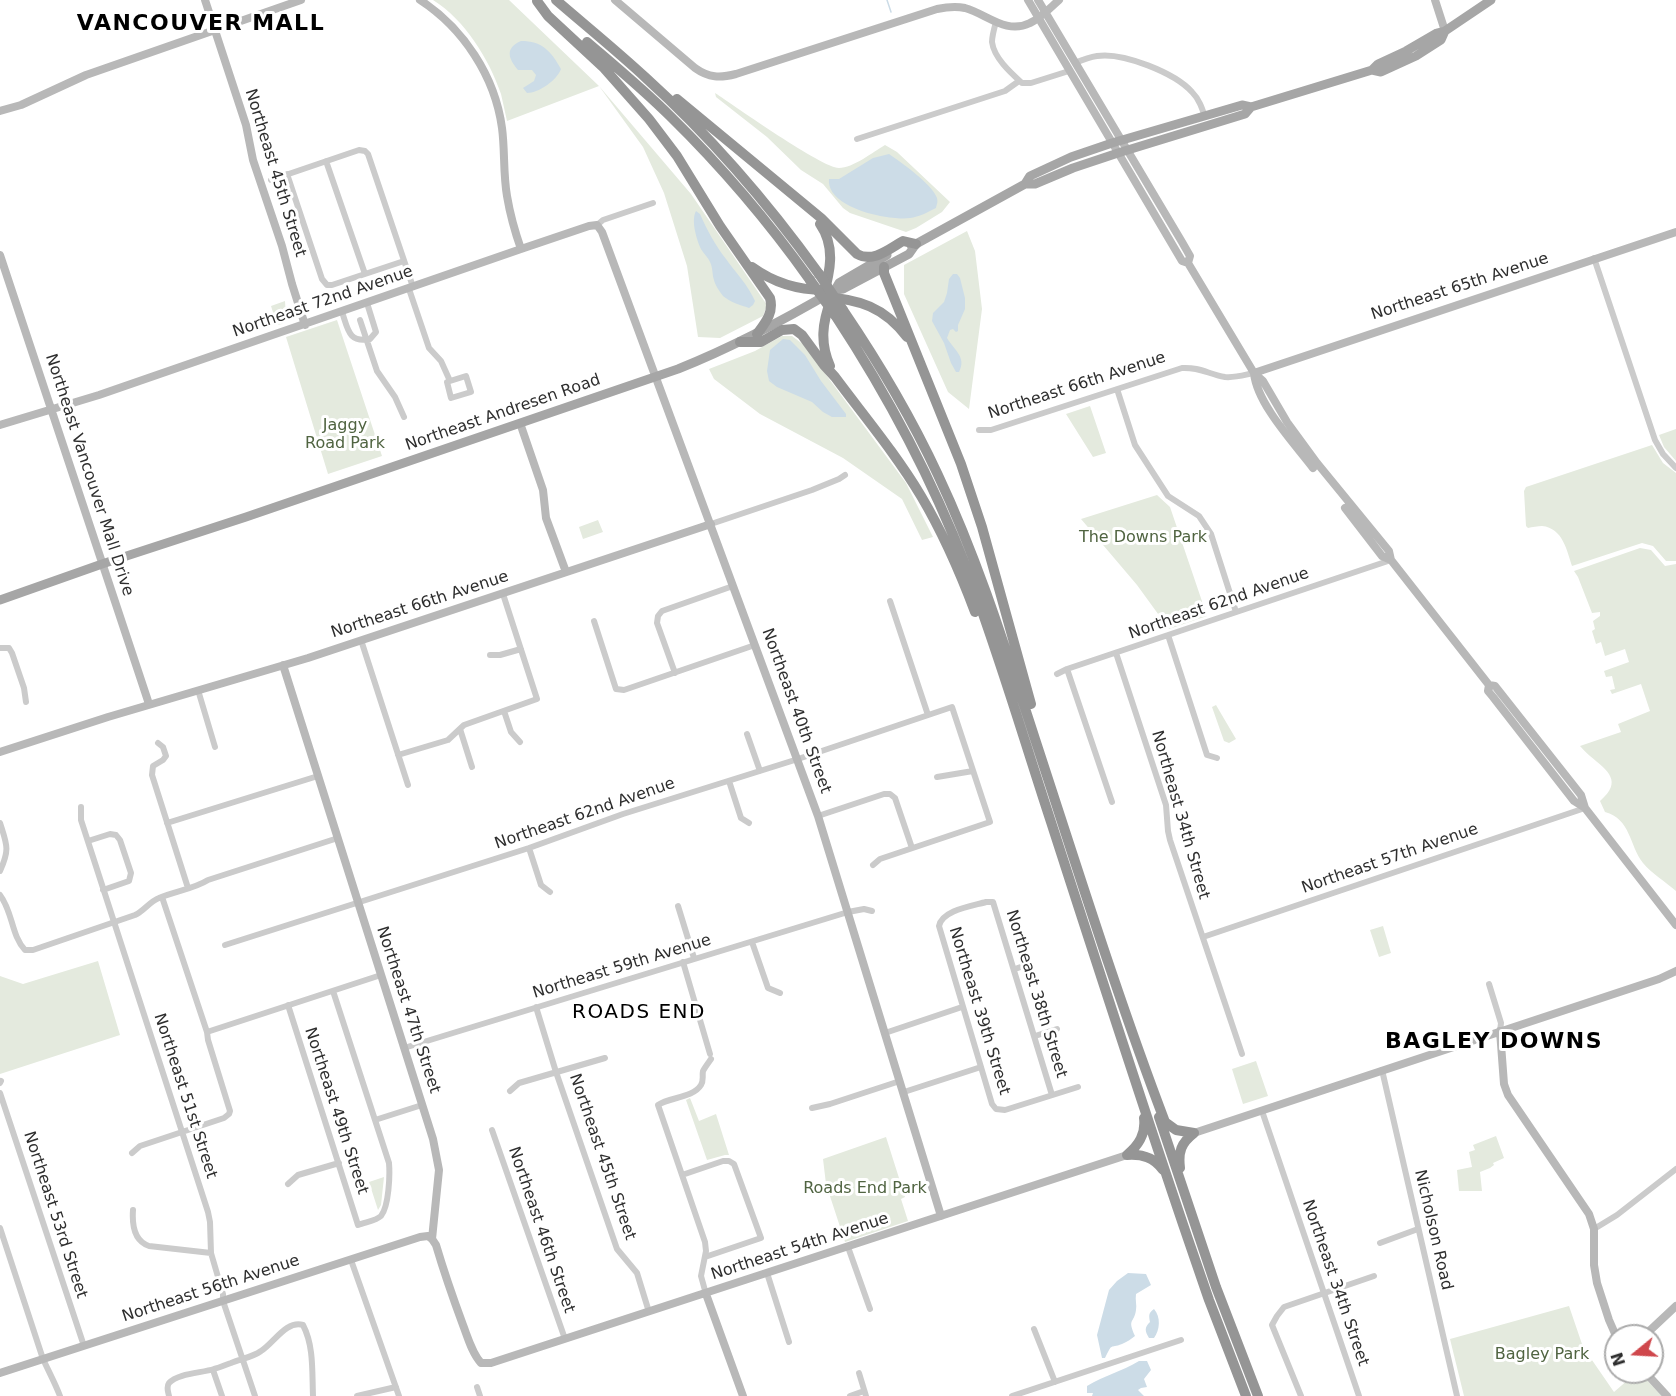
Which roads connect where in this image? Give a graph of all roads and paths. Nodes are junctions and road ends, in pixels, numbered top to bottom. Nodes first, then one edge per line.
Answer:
1 (205, 0) edge
2 (301, 0) edge
3 (420, 0) edge
4 (556, 0) edge
5 (615, 0) edge
6 (1028, 0) edge
7 (1038, 0) edge
8 (1059, 0) edge
9 (1435, 0) edge
10 (1491, 0) edge
11 (537, 1) edge
12 (1042, 15) junction
13 (996, 22) junction
14 (214, 30) junction
15 (1445, 31) junction
16 (631, 64) junction
17 (1072, 67) junction
18 (1019, 81) junction
19 (1247, 106) junction
20 (0, 111) edge
21 (1204, 117) junction
22 (1186, 133) junction
23 (857, 139) dead end
24 (1117, 142) junction
25 (1123, 152) junction
26 (326, 161) junction
27 (287, 174) junction
28 (271, 180) dead end
29 (1025, 184) junction
30 (653, 203) dead end
31 (805, 205) junction
32 (597, 225) junction
33 (1676, 232) edge
34 (916, 244) junction
35 (521, 249) junction
36 (0, 255) edge
37 (1594, 258) junction
38 (744, 260) junction
39 (404, 261) junction
40 (884, 267) junction
41 (365, 274) junction
42 (814, 277) junction
43 (411, 288) junction
44 (828, 293) junction
45 (367, 303) junction
46 (342, 312) junction
47 (839, 312) junction
48 (360, 320) dead end
49 (305, 324) junction
50 (757, 334) junction
51 (366, 340) junction
52 (740, 342) junction
53 (915, 349) junction
54 (1254, 373) junction
55 (656, 377) junction
56 (835, 377) junction
57 (450, 381) dead end
58 (1117, 389) junction
59 (51, 410) junction
60 (404, 417) dead end
61 (520, 423) junction
62 (0, 425) edge
63 (979, 430) dead end
64 (1676, 468) edge
65 (845, 475) dead end
66 (711, 524) junction
67 (1391, 560) junction
68 (102, 564) junction
69 (566, 572) junction
70 (733, 586) junction
71 (503, 594) junction
72 (0, 600) edge
73 (890, 601) dead end
74 (1236, 612) junction
75 (594, 621) dead end
76 (1168, 635) junction
77 (362, 640) junction
78 (756, 645) junction
79 (0, 648) edge
80 (521, 649) junction
81 (1116, 653) junction
82 (490, 655) dead end
83 (283, 665) junction
84 (1067, 669) junction
85 (675, 673) junction
86 (1057, 674) dead end
87 (198, 690) junction
88 (26, 702) dead end
89 (149, 704) junction
90 (504, 711) junction
91 (928, 715) junction
92 (459, 729) junction
93 (747, 734) dead end
94 (520, 742) dead end
95 (158, 743) dead end
96 (215, 747) dead end
97 (0, 752) edge
98 (398, 755) junction
99 (1217, 758) dead end
100 (798, 759) junction
101 (472, 766) dead end
102 (760, 771) junction
103 (973, 771) junction
104 (318, 776) junction
105 (937, 777) dead end
106 (729, 781) junction
107 (408, 785) dead end
108 (1054, 798) junction
109 (1112, 802) dead end
110 (81, 807) dead end
111 (1585, 808) junction
112 (818, 816) junction
113 (0, 823) edge
114 (167, 823) junction
115 (749, 823) dead end
116 (1051, 824) junction
117 (338, 838) junction
118 (88, 841) junction
119 (529, 848) junction
120 (912, 848) junction
121 (873, 865) dead end
122 (0, 871) edge
123 (188, 888) junction
124 (103, 890) junction
125 (550, 892) dead end
126 (0, 895) edge
127 (162, 897) junction
128 (993, 902) joint
129 (358, 903) junction
130 (678, 906) dead end
131 (872, 911) dead end
132 (848, 912) junction
133 (114, 922) junction
134 (1676, 925) edge
135 (1203, 937) junction
136 (752, 942) junction
137 (225, 945) dead end
138 (694, 958) junction
139 (683, 962) junction
140 (1029, 964) dead end
141 (1015, 969) junction
142 (1676, 971) edge
143 (381, 975) junction
144 (1489, 984) dead end
145 (333, 991) junction
146 (780, 993) dead end
147 (288, 1005) junction
148 (536, 1007) junction
149 (962, 1007) junction
150 (1058, 1029) dead end
151 (1500, 1031) junction
152 (207, 1032) junction
153 (885, 1033) junction
154 (1035, 1036) junction
155 (404, 1048) junction
156 (1242, 1054) dead end
157 (605, 1058) dead end
158 (981, 1066) junction
159 (1144, 1068) junction
160 (1382, 1070) junction
161 (556, 1072) junction
162 (1133, 1074) junction
163 (900, 1081) junction
164 (1078, 1087) dead end
165 (510, 1091) dead end
166 (904, 1092) junction
167 (0, 1093) edge
168 (1052, 1095) junction
169 (422, 1105) junction
170 (812, 1108) dead end
171 (1263, 1110) junction
172 (375, 1120) junction
173 (492, 1130) dead end
174 (182, 1132) junction
175 (1194, 1133) junction
176 (132, 1153) dead end
177 (1127, 1155) junction
178 (339, 1163) junction
179 (1676, 1169) edge
180 (1165, 1172) junction
181 (682, 1175) junction
182 (288, 1184) dead end
183 (133, 1210) dead end
184 (941, 1216) junction
185 (1193, 1221) junction
186 (0, 1228) edge
187 (1418, 1229) junction
188 (1594, 1229) junction
189 (432, 1239) junction
190 (1380, 1242) dead end
191 (848, 1247) junction
192 (211, 1253) junction
193 (705, 1257) junction
194 (351, 1260) junction
195 (767, 1273) junction
196 (1374, 1276) dead end
197 (1324, 1293) junction
198 (706, 1294) junction
199 (223, 1301) junction
200 (1676, 1306) edge
201 (870, 1309) dead end
202 (649, 1312) junction
203 (1611, 1324) edge
204 (1657, 1324) edge
205 (1034, 1329) dead end
206 (565, 1339) junction
207 (1181, 1340) dead end
208 (789, 1342) dead end
209 (84, 1346) junction
210 (243, 1358) junction
211 (43, 1359) junction
212 (482, 1363) joint
213 (213, 1370) junction
214 (0, 1373) edge
215 (859, 1373) dead end
216 (1055, 1382) junction
217 (1656, 1384) edge
218 (396, 1387) junction
219 (477, 1387) dead end
220 (865, 1394) edge
221 (60, 1396) edge
222 (169, 1396) edge
223 (222, 1396) edge
224 (255, 1396) edge
225 (313, 1396) edge
226 (357, 1396) edge
227 (399, 1396) edge
228 (480, 1396) edge
229 (743, 1396) edge
230 (850, 1396) edge
231 (1012, 1396) edge
232 (1246, 1396) edge
233 (1258, 1396) edge
234 (1301, 1396) edge
235 (1359, 1396) edge
236 (1457, 1396) edge
237 (1667, 1396) edge

1 - 14 street, Northeast 45th Street
2 - 14 street
3 - 35 street
4 - 16 highway
5 - 13 street
6 - 12 street
7 - 12 street
8 - 12 street
9 - 15 street
10 - 15 main road, Northeast Andresen Road
11 - 38 highway
11 - 42 highway
12 - 13 street
12 - 17 street
13 - 18 street
14 - 20 street
14 - 49 street, Northeast 45th Street
15 - 19 main road, Northeast Andresen Road
16 - 31 highway
16 - 42 highway
17 - 18 street
17 - 21 street
17 - 24 street
18 - 23 street
19 - 21 main road, Northeast Andresen Road
19 - 22 main road, Northeast Andresen Road
21 - 22 main road
21 - 24 main road, Northeast Andresen Road
22 - 25 main road, Northeast Andresen Road
24 - 25 street
24 - 29 main road, Northeast Andresen Road
25 - 29 main road, Northeast Andresen Road
25 - 54 street
26 - 27 street
26 - 39 street
26 - 41 street
27 - 28 street
27 - 41 street
29 - 34 main road, Northeast Andresen Road
30 - 32 street, Northeast 72nd Avenue
31 - 34 highway
31 - 44 highway
32 - 35 street, Northeast 72nd Avenue
32 - 55 street, Northeast 40th Street
33 - 37 street, Northeast 65th Avenue
34 - 40 main road, Northeast Andresen Road
34 - 44 main road, Northeast Andresen Road
35 - 43 street, Northeast 72nd Avenue
36 - 59 street, Northeast Vancouver Mall Drive
37 - 54 street, Northeast 65th Avenue
37 - 64 street
38 - 44 highway
38 - 50 highway
39 - 41 street
39 - 43 street
40 - 44 main road, Northeast Andresen Road
40 - 53 highway
42 - 47 highway, bridge
43 - 45 street, Northeast 72nd Avenue
43 - 57 street
44 - 50 main road, Northeast Andresen Road
44 - 53 highway
44 - 56 highway
45 - 46 street, Northeast 72nd Avenue
45 - 51 street
46 - 49 street, Northeast 72nd Avenue
46 - 51 street
47 - 108 highway
47 - 116 highway
48 - 51 street
49 - 59 street, Northeast 72nd Avenue
50 - 52 main road, Northeast Andresen Road
51 - 60 street
52 - 55 main road, Northeast Andresen Road
52 - 56 highway
53 - 108 highway
54 - 58 street, Northeast 66th Avenue
54 - 67 street
55 - 61 main road, Northeast Andresen Road
55 - 66 street, Northeast 40th Street
56 - 116 highway
58 - 63 street, Northeast 66th Avenue
58 - 74 street
59 - 62 street, Northeast 72nd Avenue
59 - 68 street, Northeast Vancouver Mall Drive
61 - 68 main road, Northeast Andresen Road
61 - 69 street
65 - 66 street, Northeast 66th Avenue
66 - 69 street, Northeast 66th Avenue
66 - 70 street, Northeast 40th Street
67 - 74 street, Northeast 62nd Avenue
67 - 111 street
68 - 72 main road, Northeast Andresen Road
68 - 89 street, Northeast Vancouver Mall Drive
69 - 71 street, Northeast 66th Avenue
70 - 78 street, Northeast 40th Street
70 - 85 street
71 - 77 street, Northeast 66th Avenue
71 - 80 street
73 - 91 street
74 - 76 street, Northeast 62nd Avenue
75 - 85 street
76 - 81 street, Northeast 62nd Avenue
76 - 99 street
77 - 83 street, Northeast 66th Avenue
77 - 98 street
78 - 85 street
78 - 100 street, Northeast 40th Street
79 - 88 street
80 - 82 street
80 - 90 street
81 - 84 street, Northeast 62nd Avenue
81 - 135 street, Northeast 34th Street
83 - 87 street, Northeast 66th Avenue
83 - 104 street, Northeast 47th Street
84 - 86 street, Northeast 62nd Avenue
84 - 109 street
87 - 89 street, Northeast 66th Avenue
87 - 96 street
89 - 97 street, Northeast 66th Avenue
90 - 92 street
90 - 94 street
91 - 100 street, Northeast 62nd Avenue
91 - 103 street, Northeast 62nd Avenue
92 - 98 street
92 - 101 street
93 - 102 street
95 - 114 street
98 - 107 street
100 - 102 street, Northeast 62nd Avenue
100 - 112 street, Northeast 40th Street
102 - 106 street, Northeast 62nd Avenue
103 - 105 street
103 - 120 street
104 - 114 street
104 - 117 street, Northeast 47th Street
106 - 115 street
106 - 119 street, Northeast 62nd Avenue
108 - 159 highway
110 - 118 street, Northeast 51st Street
111 - 134 street
111 - 135 street, Northeast 57th Avenue
112 - 120 street
112 - 132 street, Northeast 40th Street
113 - 122 street
114 - 123 street
116 - 162 highway
117 - 123 street
117 - 129 street, Northeast 47th Street
118 - 124 street, Northeast 51st Street
118 - 124 street
119 - 125 street
119 - 129 street, Northeast 62nd Avenue
120 - 121 street
123 - 127 street
124 - 133 street, Northeast 51st Street
126 - 133 street
127 - 133 street
127 - 152 street
128 - 141 street, Northeast 38th Street
128 - 149 street, Northeast 39th Street
129 - 137 street, Northeast 62nd Avenue
129 - 143 street, Northeast 47th Street
130 - 138 street
131 - 132 street, Northeast 59th Avenue
132 - 136 street, Northeast 59th Avenue
132 - 153 street, Northeast 40th Street
133 - 174 street, Northeast 51st Street
135 - 156 street, Northeast 34th Street
136 - 138 street, Northeast 59th Avenue
136 - 146 street
138 - 139 street, Northeast 59th Avenue
139 - 148 street, Northeast 59th Avenue
139 - 181 street
140 - 141 street
141 - 154 street, Northeast 38th Street
142 - 151 street
143 - 145 street
143 - 155 street, Northeast 47th Street
144 - 151 street
145 - 147 street
145 - 172 street
147 - 152 street
147 - 178 street, Northeast 49th Street
148 - 155 street, Northeast 59th Avenue
148 - 161 street, Northeast 45th Street
149 - 153 street
149 - 158 street, Northeast 39th Street
150 - 154 street
151 - 160 street
151 - 188 street
152 - 174 street
153 - 163 street, Northeast 40th Street
154 - 168 street, Northeast 38th Street
155 - 169 street, Northeast 47th Street
157 - 161 street
158 - 166 street
158 - 168 street, Northeast 39th Street
159 - 175 highway
159 - 185 highway
160 - 171 street
160 - 187 street, Nicholson Road
161 - 165 street
161 - 202 street, Northeast 45th Street
162 - 177 highway
162 - 180 highway
163 - 166 street, Northeast 40th Street
163 - 170 street
164 - 168 street
166 - 184 street, Northeast 40th Street
167 - 209 street, Northeast 53rd Street
169 - 172 street
169 - 189 street, Northeast 47th Street
171 - 175 street
171 - 197 street, Northeast 34th Street
172 - 178 street, Northeast 49th Street
173 - 206 street, Northeast 46th Street
174 - 176 street
174 - 192 street, Northeast 51st Street
175 - 185 highway
177 - 180 highway
177 - 184 street, Northeast 54th Avenue
178 - 182 street
179 - 188 street
180 - 232 highway
181 - 193 street
181 - 193 street
183 - 192 street
184 - 191 street, Northeast 54th Avenue
185 - 233 highway
186 - 211 street
187 - 190 street
187 - 236 street, Nicholson Road
188 - 203 street
189 - 194 street, Northeast 56th Avenue
189 - 212 street, Northeast 47th Street
191 - 195 street, Northeast 54th Avenue
191 - 201 street
192 - 199 street, Northeast 51st Street
193 - 198 street
194 - 199 street, Northeast 56th Avenue
194 - 218 street
195 - 198 street, Northeast 54th Avenue
195 - 208 street
196 - 197 street
197 - 234 street
197 - 235 street, Northeast 34th Street
198 - 202 street, Northeast 54th Avenue
198 - 229 street
199 - 209 street, Northeast 56th Avenue
199 - 210 street, Northeast 51st Street
200 - 204 street
202 - 206 street, Northeast 54th Avenue
205 - 216 street
206 - 212 street, Northeast 54th Avenue
207 - 216 street
209 - 211 street, Northeast 56th Avenue
210 - 213 street
210 - 224 street, Northeast 51st Street
210 - 225 street
211 - 214 street, Northeast 56th Avenue
211 - 221 street
213 - 222 street
213 - 223 street
215 - 220 street
216 - 231 street
217 - 237 street
218 - 226 street
218 - 227 street
219 - 228 street
220 - 230 street

